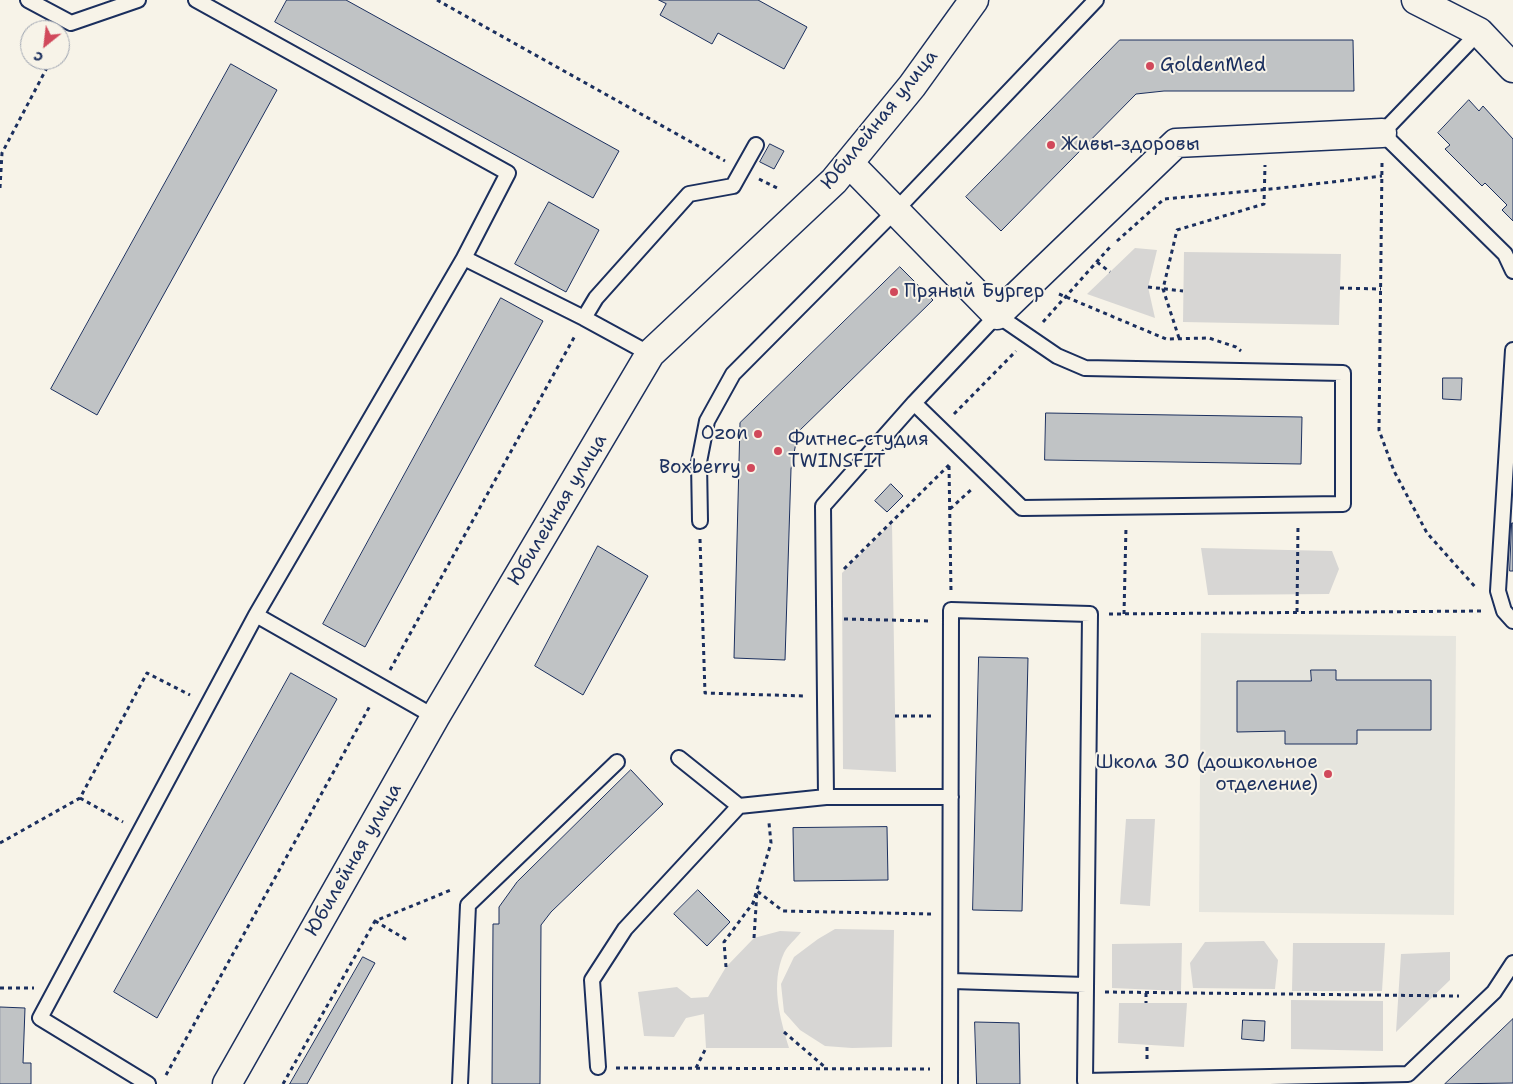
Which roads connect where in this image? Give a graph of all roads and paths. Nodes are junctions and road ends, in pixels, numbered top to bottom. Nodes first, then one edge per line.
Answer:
1 (28, 0) edge
2 (138, 0) edge
3 (196, 0) edge
4 (437, 0) edge
5 (974, 0) edge
6 (1096, 0) edge
7 (1416, 0) edge
8 (1478, 32) junction
9 (1513, 68) edge
10 (46, 70) edge
11 (1382, 133) junction
12 (1267, 139) junction
13 (756, 145) dead end
14 (849, 163) junction
15 (742, 170) junction
16 (1382, 176) junction
17 (0, 188) edge
18 (777, 188) dead end
19 (1264, 190) junction
20 (896, 210) junction
21 (464, 258) junction
22 (1513, 270) edge
23 (1031, 282) junction
24 (1148, 287) dead end
25 (1340, 288) dead end
26 (1163, 289) junction
27 (1381, 289) junction
28 (1183, 291) dead end
29 (1066, 296) junction
30 (997, 315) junction
31 (584, 318) junction
32 (1029, 337) junction
33 (1179, 338) junction
34 (1513, 350) edge
35 (650, 354) junction
36 (1270, 372) junction
37 (914, 403) junction
38 (944, 432) junction
39 (949, 465) junction
40 (987, 474) junction
41 (1126, 507) junction
42 (949, 510) junction
43 (700, 521) joint
44 (1298, 533) dead end
45 (841, 572) dead end
46 (1480, 592) dead end
47 (1480, 602) dead end
48 (1480, 611) junction
49 (1297, 612) junction
50 (1090, 614) junction
51 (1124, 614) junction
52 (256, 615) junction
53 (951, 615) junction
54 (1509, 616) edge
55 (824, 619) junction
56 (825, 696) junction
57 (208, 704) junction
58 (435, 716) junction
59 (895, 716) dead end
60 (951, 716) junction
61 (679, 758) dead end
62 (616, 762) dead end
63 (826, 797) junction
64 (80, 798) junction
65 (951, 798) junction
66 (768, 803) junction
67 (739, 806) junction
68 (140, 832) junction
69 (0, 843) edge
70 (757, 891) junction
71 (472, 901) junction
72 (951, 914) junction
73 (375, 921) junction
74 (754, 938) dead end
75 (407, 940) dead end
76 (1513, 962) edge
77 (726, 968) dead end
78 (952, 981) junction
79 (1498, 987) junction
80 (0, 988) edge
81 (56, 988) junction
82 (1086, 988) junction
83 (1146, 993) junction
84 (1146, 1003) dead end
85 (784, 1032) dead end
86 (706, 1048) dead end
87 (598, 1068) joint
88 (696, 1068) junction
89 (827, 1068) junction
90 (951, 1069) junction
91 (148, 1084) edge
92 (227, 1084) edge
93 (283, 1084) edge
94 (460, 1084) edge
95 (950, 1084) edge

1 - 2 lane
3 - 21 lane
4 - 15 path
5 - 14 street, Юбилейная улица
6 - 20 lane
7 - 8 street
8 - 9 street
8 - 11 lane
10 - 17 path
11 - 12 street
11 - 16 path
11 - 22 lane
12 - 19 path
12 - 23 street
13 - 15 lane
14 - 20 street
14 - 35 street, Юбилейная улица
15 - 18 path
15 - 31 lane
16 - 19 path
16 - 27 path
19 - 26 path
19 - 29 path
20 - 30 street
20 - 43 lane
21 - 31 lane
21 - 52 lane
23 - 29 path
23 - 30 street
24 - 26 path
25 - 27 path
26 - 28 path
26 - 33 path
27 - 46 path
29 - 32 path
29 - 33 path
30 - 32 lane
30 - 37 lane
31 - 35 lane
32 - 36 lane
32 - 38 path
33 - 36 path
34 - 54 lane
35 - 58 street, Юбилейная улица
36 - 41 lane
37 - 38 lane
37 - 55 lane
38 - 39 path
38 - 40 lane
39 - 42 path
39 - 45 path
40 - 41 lane
40 - 42 path
41 - 51 path
42 - 53 path
43 - 56 path
44 - 49 path
47 - 48 path
48 - 49 path
48 - 54 path
49 - 51 path
50 - 51 path
50 - 53 lane
50 - 82 lane
52 - 57 lane
52 - 58 lane
53 - 55 path
53 - 60 lane
55 - 56 lane
56 - 63 lane
57 - 64 path
57 - 68 lane
58 - 92 street, Юбилейная улица
59 - 60 path
60 - 65 lane
61 - 67 lane
62 - 71 lane
63 - 65 lane
63 - 66 lane
64 - 68 path
64 - 69 path
65 - 72 lane
66 - 67 lane
66 - 70 path
67 - 87 lane
68 - 81 lane
70 - 72 path
70 - 74 path
70 - 77 path
71 - 73 path
71 - 94 lane
72 - 78 lane
73 - 75 path
73 - 93 path
76 - 79 lane
78 - 82 lane
78 - 90 lane
79 - 82 lane
79 - 83 path
80 - 81 path
81 - 91 lane
82 - 83 path
83 - 84 path
85 - 89 path
86 - 88 path
87 - 88 path
88 - 89 path
89 - 90 path
90 - 95 lane

